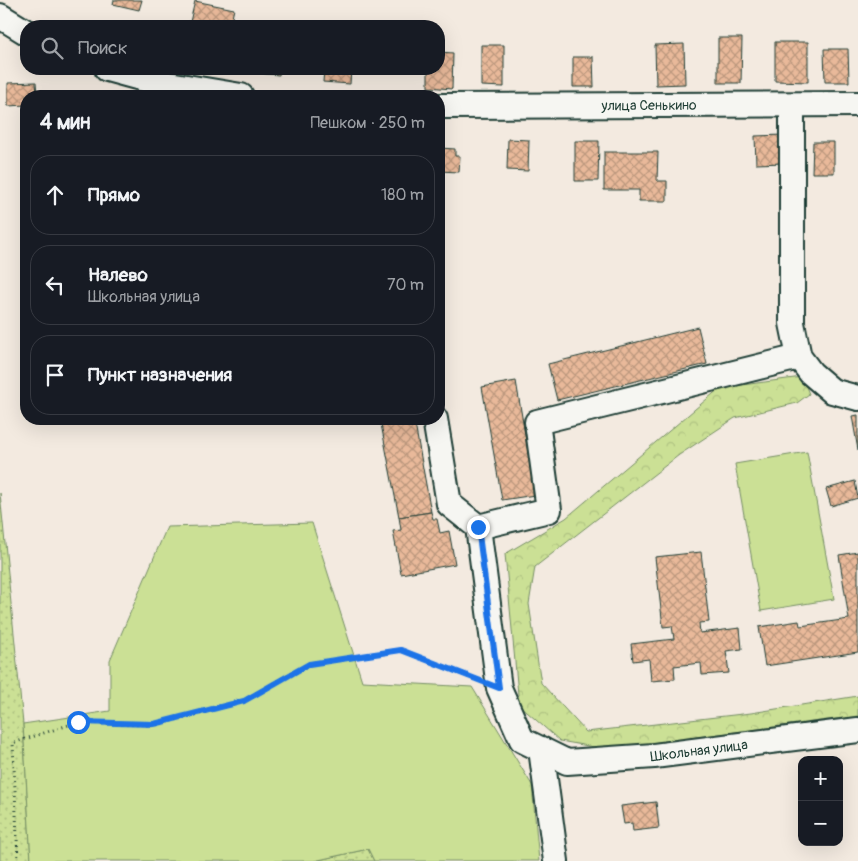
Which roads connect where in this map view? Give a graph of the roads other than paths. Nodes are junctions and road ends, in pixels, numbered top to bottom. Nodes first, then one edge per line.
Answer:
1 (0, 16) edge
2 (20, 28) edge
3 (129, 75) edge
4 (205, 90) edge
5 (858, 104) edge
6 (792, 105) junction
7 (445, 106) edge
8 (799, 357) junction
9 (858, 398) edge
10 (436, 425) edge
11 (478, 527) junction
12 (858, 730) edge
13 (541, 749) junction
14 (556, 861) edge

1 - 2 street
3 - 4 street
5 - 6 street, улица Сенькино
6 - 7 street, улица Сенькино
6 - 8 street
8 - 9 street
8 - 11 street
10 - 11 street
11 - 13 street, Школьная улица
12 - 13 street, Школьная улица
13 - 14 street

